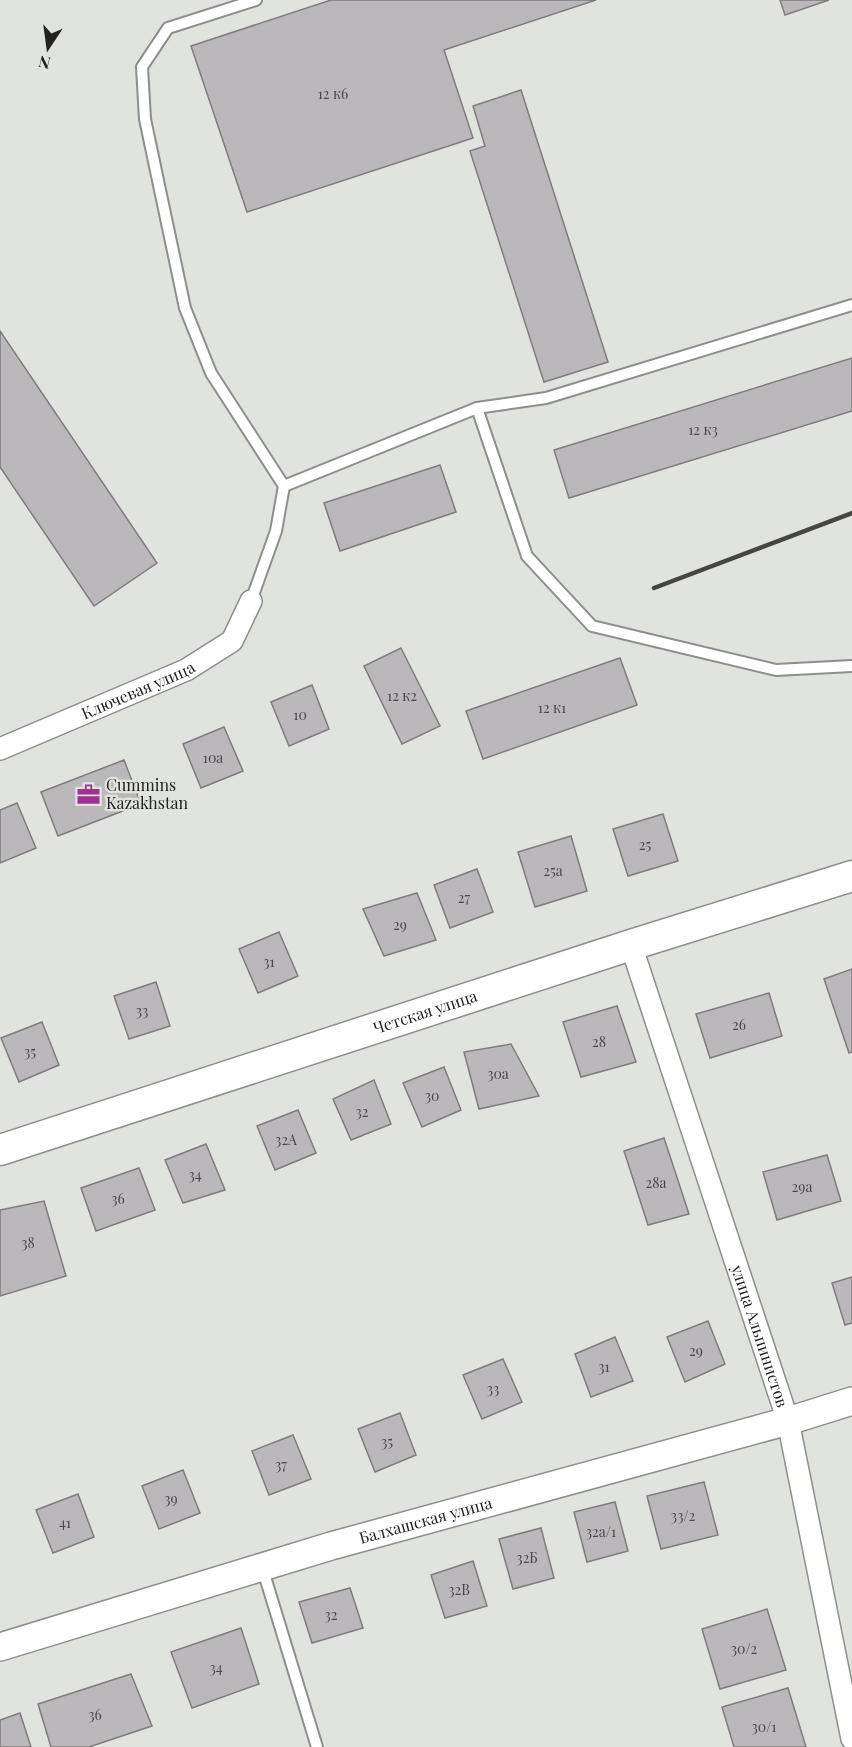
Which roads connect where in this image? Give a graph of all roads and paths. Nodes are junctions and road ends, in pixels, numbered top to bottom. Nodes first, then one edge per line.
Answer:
1 (256, 0) edge
2 (852, 305) edge
3 (477, 408) junction
4 (284, 486) junction
5 (251, 601) joint
6 (852, 666) edge
7 (0, 749) edge
8 (852, 876) edge
9 (631, 945) junction
10 (0, 1150) edge
11 (852, 1401) edge
12 (788, 1421) junction
13 (262, 1567) junction
14 (0, 1647) edge
15 (852, 1739) edge
16 (317, 1747) edge

1 - 4 lane
2 - 3 lane
3 - 4 lane
3 - 6 lane
4 - 5 lane
5 - 7 street, Ключевая улица
8 - 9 main road, Четская улица
9 - 10 main road, Четская улица
9 - 12 street, улица Альпинистов
11 - 12 street, Балхашская улица
12 - 13 street, Балхашская улица
12 - 15 street, улица Альпинистов
13 - 14 street, Балхашская улица
13 - 16 lane

